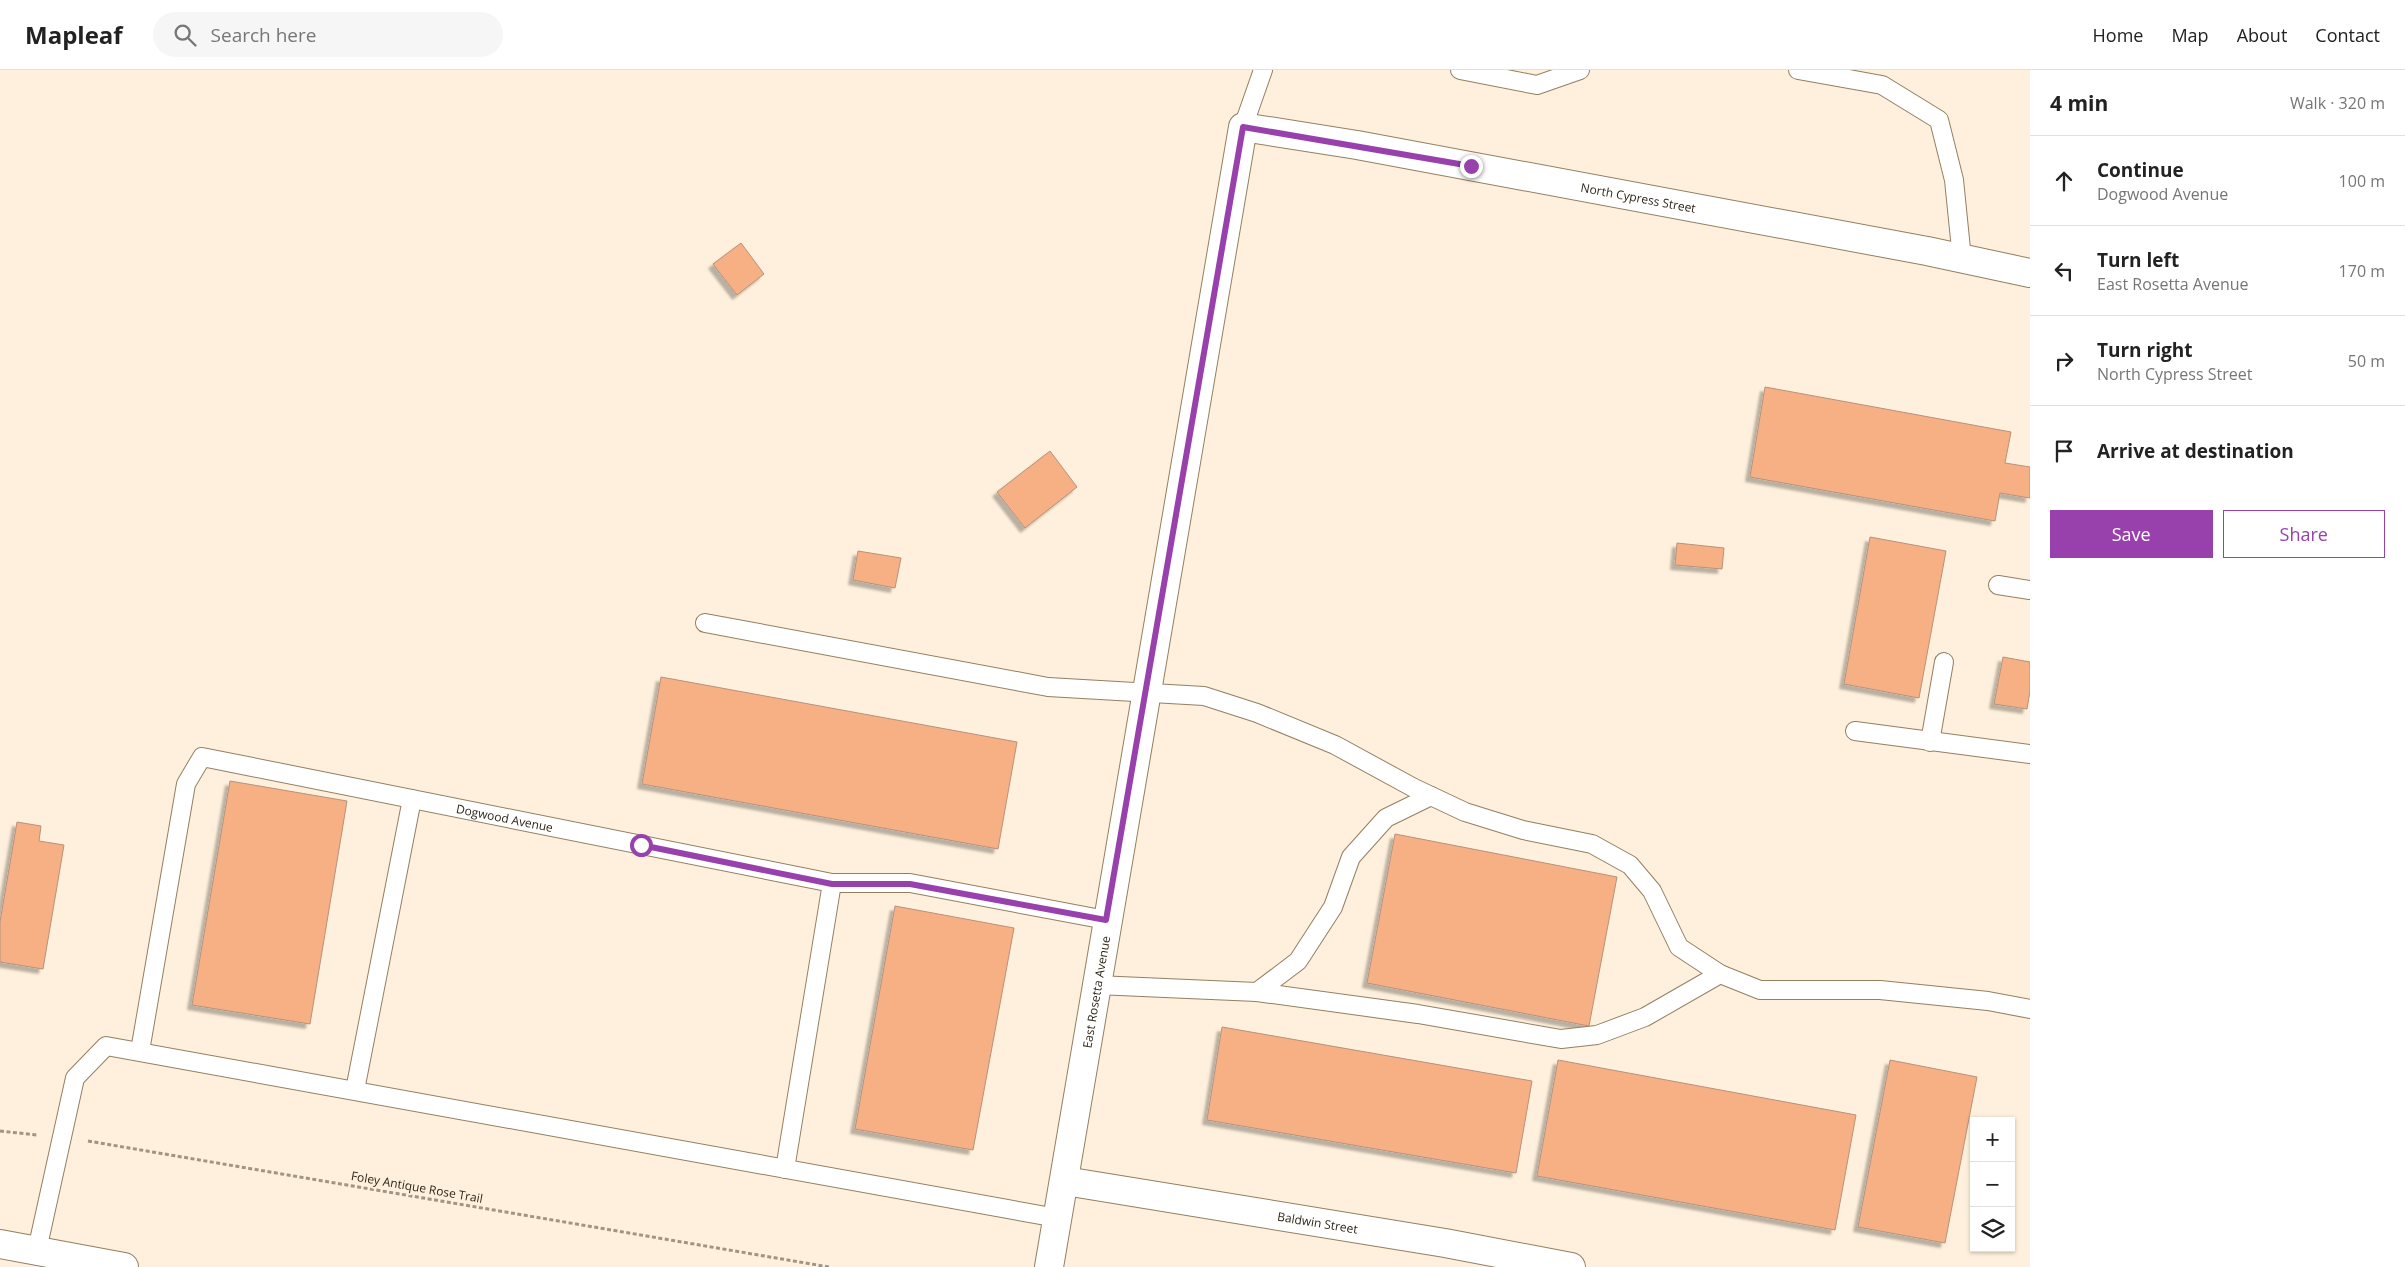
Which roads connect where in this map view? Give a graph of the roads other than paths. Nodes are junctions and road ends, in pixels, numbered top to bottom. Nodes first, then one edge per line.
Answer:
1 (1263, 70) edge
2 (1460, 70) edge
3 (1580, 70) edge
4 (1798, 70) edge
5 (1243, 127) junction
6 (1962, 259) junction
7 (2030, 274) edge
8 (1998, 585) dead end
9 (2030, 590) edge
10 (705, 623) dead end
11 (1944, 662) dead end
12 (1146, 694) junction
13 (1855, 731) dead end
14 (1930, 742) junction
15 (2030, 754) edge
16 (1431, 796) junction
17 (412, 800) junction
18 (832, 884) junction
19 (1106, 920) junction
20 (1720, 974) junction
21 (1096, 985) junction
22 (1257, 992) junction
23 (2030, 1009) edge
24 (140, 1051) junction
25 (355, 1090) junction
26 (785, 1169) junction
27 (1065, 1181) junction
28 (1057, 1218) junction
29 (0, 1244) edge
30 (47, 1259) edge
31 (124, 1267) edge
32 (1049, 1267) edge
33 (1571, 1267) edge

1 - 5 lane
2 - 3 lane
4 - 6 lane
5 - 6 street, North Cypress Street
5 - 12 street, East Rosetta Avenue
6 - 7 street, North Cypress Street
8 - 9 lane
10 - 12 lane
11 - 14 lane
12 - 16 lane
12 - 19 street, East Rosetta Avenue
13 - 14 lane
14 - 15 lane
16 - 20 lane
16 - 22 lane
17 - 18 lane, Dogwood Avenue
17 - 24 lane, Dogwood Avenue
17 - 25 lane
18 - 19 lane, Dogwood Avenue
18 - 26 lane
19 - 21 street, East Rosetta Avenue
20 - 22 lane
20 - 23 lane
21 - 22 lane
21 - 27 street, East Rosetta Avenue
24 - 25 lane
24 - 30 lane
25 - 26 lane
26 - 28 lane
27 - 28 street, East Rosetta Avenue
27 - 33 street, Baldwin Street
28 - 32 street, East Rosetta Avenue
29 - 30 street
30 - 31 street

